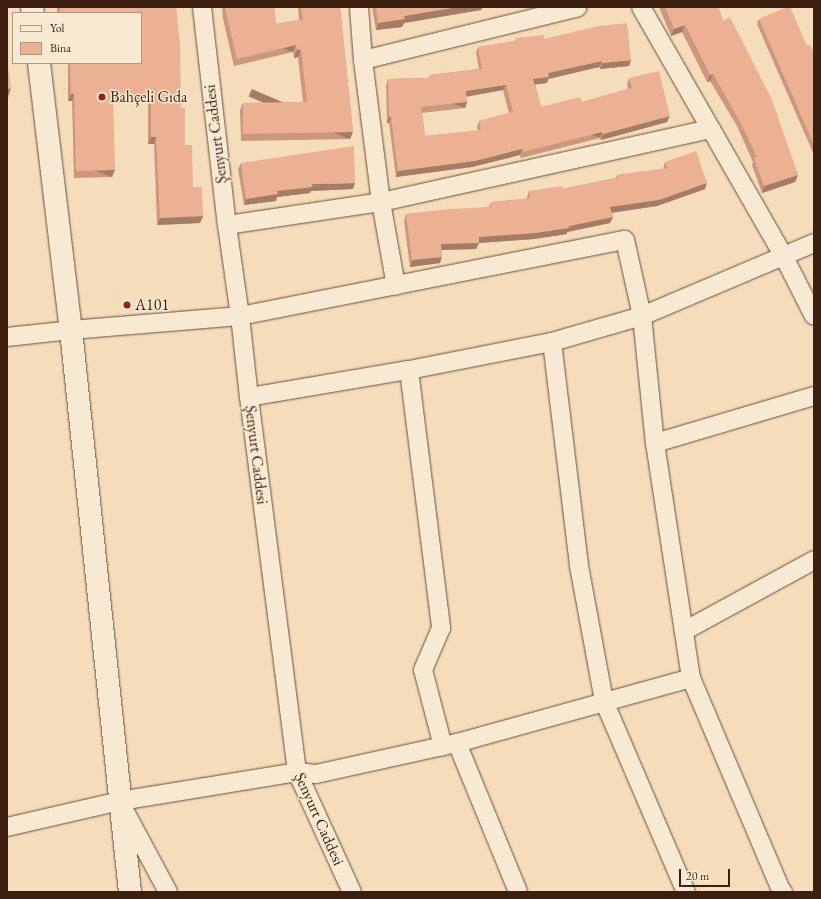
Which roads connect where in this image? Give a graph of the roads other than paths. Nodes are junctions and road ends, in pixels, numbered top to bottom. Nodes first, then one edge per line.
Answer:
1 (202, 7) edge
2 (359, 7) edge
3 (578, 7) edge
4 (641, 7) edge
5 (363, 60) junction
6 (39, 64) edge
7 (711, 129) junction
8 (381, 202) junction
9 (227, 226) junction
10 (814, 243) edge
11 (783, 255) junction
12 (396, 286) junction
13 (240, 316) junction
14 (642, 316) junction
15 (814, 316) edge
16 (71, 330) junction
17 (7, 337) edge
18 (552, 342) junction
19 (409, 370) junction
20 (814, 396) edge
21 (249, 397) junction
22 (655, 443) junction
23 (814, 560) edge
24 (684, 632) junction
25 (691, 678) junction
26 (604, 701) junction
27 (450, 744) junction
28 (297, 772) junction
29 (120, 801) junction
30 (7, 827) edge
31 (780, 891) edge
32 (130, 892) edge
33 (168, 892) edge
34 (352, 892) edge
35 (518, 892) edge
36 (686, 892) edge

1 - 9 street, Şenyurt Caddesi
2 - 5 street
3 - 5 street
4 - 7 street
5 - 8 street
6 - 16 street
7 - 8 street
7 - 11 street
8 - 9 street
8 - 12 street
9 - 13 street, Şenyurt Caddesi
10 - 11 street
11 - 14 street
11 - 15 street
12 - 13 street
12 - 14 street
13 - 16 street
13 - 21 street, Şenyurt Caddesi
14 - 18 street
14 - 22 street
16 - 17 street
16 - 29 street
18 - 19 street
18 - 26 street
19 - 21 street
19 - 27 street
20 - 22 street
21 - 28 street, Şenyurt Caddesi
22 - 24 street
23 - 24 street
24 - 25 street
25 - 26 street
25 - 31 street
26 - 27 street
26 - 36 street
27 - 28 street
27 - 35 street
28 - 29 street
28 - 34 street, Şenyurt Caddesi
29 - 30 street
29 - 32 street
29 - 33 street

